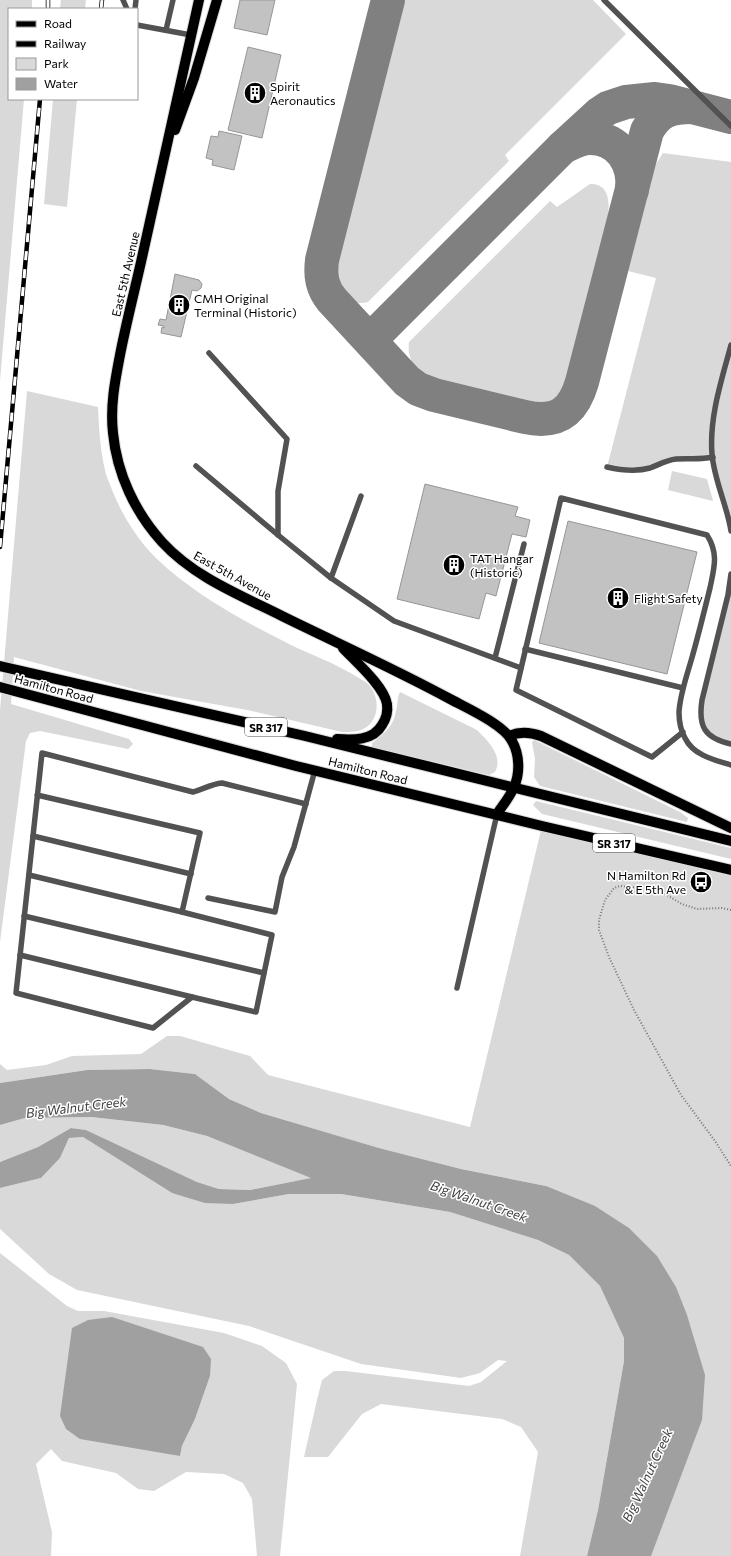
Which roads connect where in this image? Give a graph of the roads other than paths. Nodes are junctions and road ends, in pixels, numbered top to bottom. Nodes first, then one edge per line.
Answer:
1 (173, 0) edge
2 (199, 0) edge
3 (217, 0) edge
4 (604, 0) edge
5 (138, 25) edge
6 (166, 30) junction
7 (191, 35) junction
8 (731, 126) edge
9 (163, 162) junction
10 (731, 345) edge
11 (209, 353) dead end
12 (713, 457) junction
13 (196, 466) dead end
14 (607, 467) dead end
15 (361, 496) dead end
16 (731, 531) edge
17 (278, 535) junction
18 (524, 544) dead end
19 (731, 574) edge
20 (331, 578) junction
21 (339, 644) junction
22 (525, 649) junction
23 (495, 658) junction
24 (0, 666) edge
25 (521, 668) junction
26 (0, 687) edge
27 (683, 688) junction
28 (683, 732) junction
29 (305, 736) junction
30 (509, 736) junction
31 (731, 744) edge
32 (731, 765) edge
33 (315, 770) junction
34 (514, 787) junction
35 (37, 795) junction
36 (306, 804) junction
37 (496, 814) junction
38 (731, 828) edge
39 (33, 836) junction
40 (731, 841) edge
41 (731, 870) edge
42 (191, 874) junction
43 (29, 876) junction
44 (208, 898) dead end
45 (182, 912) junction
46 (24, 916) junction
47 (20, 955) junction
48 (264, 973) junction
49 (457, 988) dead end
50 (192, 997) junction

1 - 6 lane
2 - 7 main road, East 5th Avenue
3 - 9 main road, East 5th Avenue
4 - 8 lane
5 - 6 lane
6 - 7 lane
7 - 9 main road, East 5th Avenue
9 - 21 main road, East 5th Avenue
10 - 12 lane
11 - 17 lane
12 - 14 lane
12 - 16 lane
13 - 17 lane
15 - 20 lane
17 - 20 lane
18 - 23 lane
19 - 31 lane
20 - 23 lane
21 - 29 main road
21 - 30 main road, East 5th Avenue
22 - 25 lane
22 - 27 lane
22 - 27 lane
23 - 25 lane
24 - 29 main road, Hamilton Road / SR 317
25 - 28 lane
26 - 33 main road, Hamilton Road / SR 317
27 - 28 lane
28 - 32 lane
29 - 34 main road, Hamilton Road / SR 317
30 - 34 main road, East 5th Avenue
30 - 38 main road
33 - 36 lane
33 - 37 main road, Hamilton Road / SR 317
34 - 37 main road, East 5th Avenue
34 - 40 main road, Hamilton Road / SR 317
35 - 36 lane
35 - 39 lane
35 - 42 lane
36 - 44 lane
37 - 41 main road, Hamilton Road / SR 317
37 - 49 lane
39 - 42 lane
39 - 43 lane
42 - 45 lane
43 - 45 lane
43 - 46 lane
45 - 48 lane
46 - 47 lane
46 - 48 lane
47 - 50 lane
47 - 50 lane
48 - 50 lane

